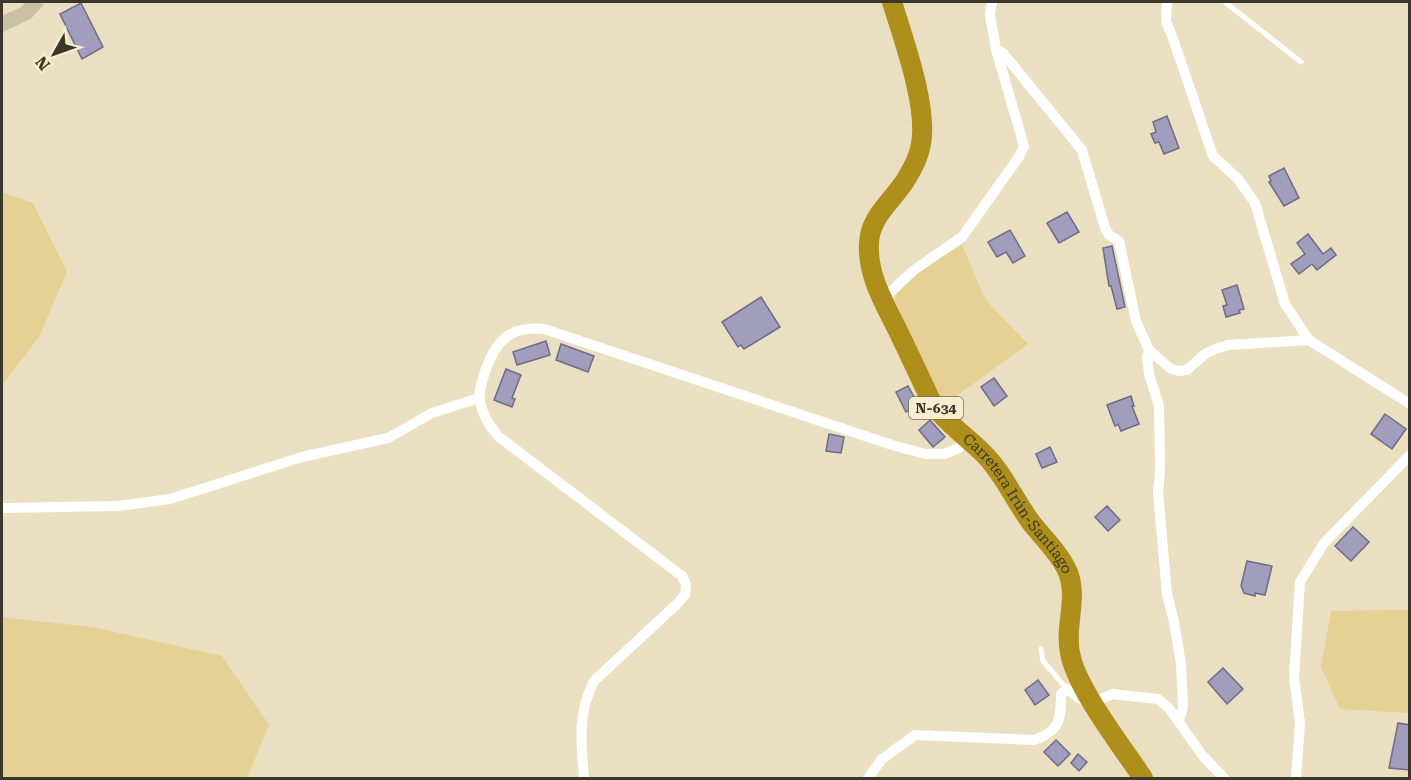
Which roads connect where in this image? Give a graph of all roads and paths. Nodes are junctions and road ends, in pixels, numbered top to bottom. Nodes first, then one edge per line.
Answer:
1 (36, 2) edge
2 (892, 2) edge
3 (992, 2) edge
4 (1167, 2) edge
5 (1225, 2) edge
6 (2, 24) edge
7 (996, 49) junction
8 (1301, 62) dead end
9 (883, 299) junction
10 (1309, 340) junction
11 (1149, 350) junction
12 (479, 398) junction
13 (1410, 404) edge
14 (964, 438) junction
15 (1410, 455) edge
16 (2, 508) edge
17 (1041, 649) dead end
18 (1067, 689) junction
19 (1093, 703) junction
20 (1179, 721) junction
21 (584, 778) edge
22 (868, 778) edge
23 (1143, 778) edge
24 (1224, 778) edge
25 (1296, 778) edge

1 - 6 street
2 - 9 highway, Carretera Irún-Santiago / N-634
3 - 7 street
4 - 10 street
5 - 8 lane
7 - 9 street
7 - 11 street
9 - 14 highway, Carretera Irún-Santiago / N-634
10 - 11 street
10 - 13 street
11 - 20 street
12 - 14 street
12 - 16 street
12 - 21 street
14 - 19 highway, Carretera Irún-Santiago / N-634
15 - 25 street
17 - 18 lane
18 - 19 street
18 - 22 street
19 - 20 street
19 - 23 highway, Carretera Irún-Santiago / N-634
20 - 24 street

